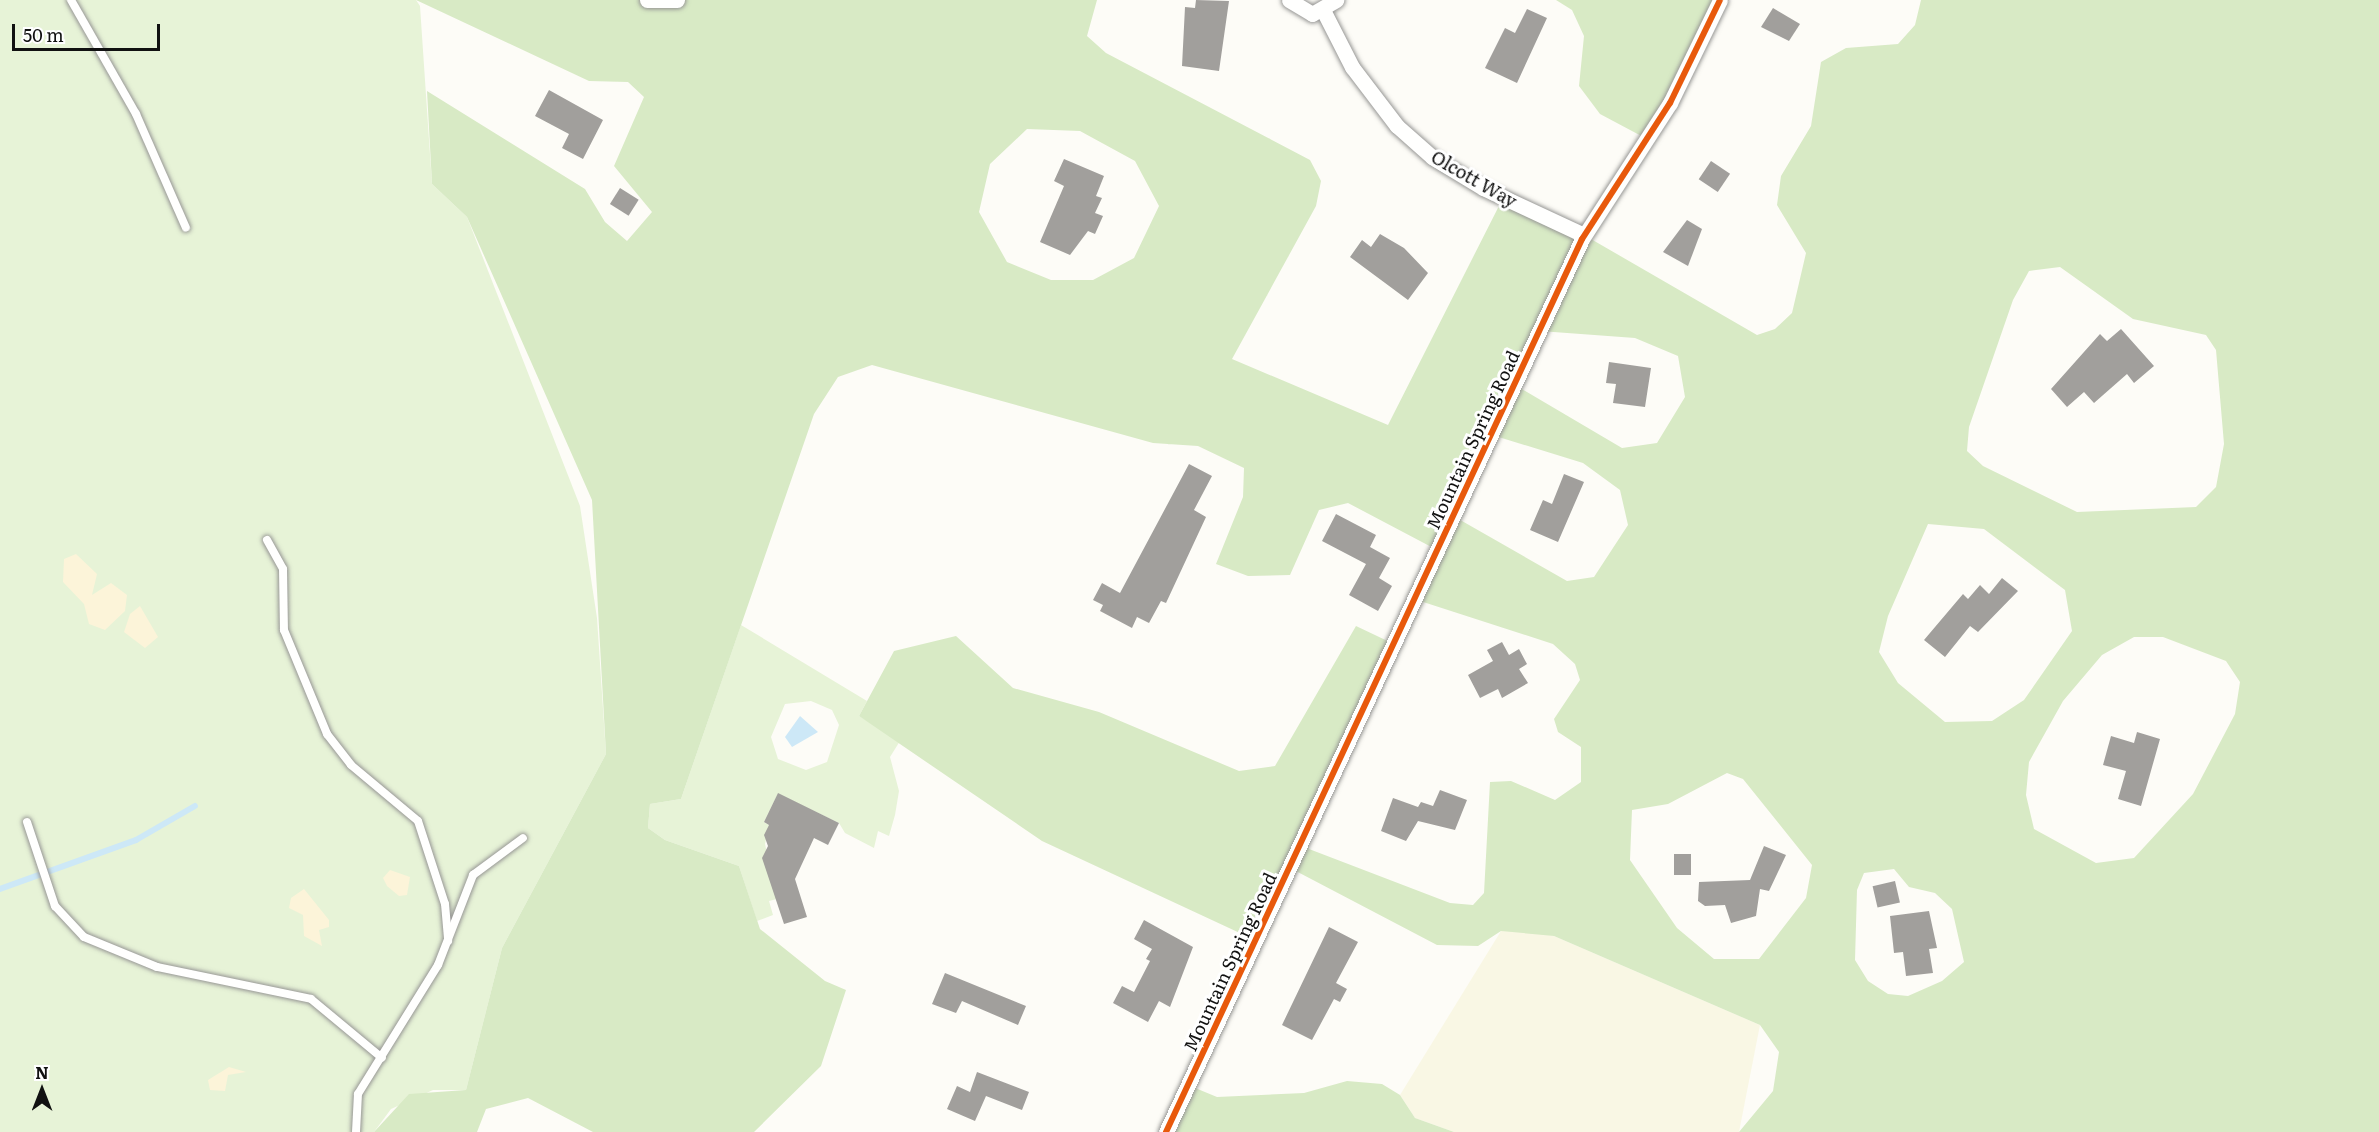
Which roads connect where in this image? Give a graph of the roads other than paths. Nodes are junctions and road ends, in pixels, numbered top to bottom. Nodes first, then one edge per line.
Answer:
1 (70, 0) edge
2 (646, 0) edge
3 (677, 0) edge
4 (1289, 0) edge
5 (1336, 0) edge
6 (1720, 0) edge
7 (1324, 12) junction
8 (186, 228) dead end
9 (1584, 235) junction
10 (267, 540) dead end
11 (27, 822) dead end
12 (523, 838) dead end
13 (448, 941) junction
14 (382, 1058) junction
15 (356, 1132) edge
16 (1166, 1132) edge

1 - 8 lane
2 - 3 street
4 - 7 street
5 - 7 street
6 - 9 street, Mountain Spring Road
7 - 9 street, Olcott Way
9 - 16 street, Mountain Spring Road
10 - 13 lane
11 - 14 lane
12 - 13 lane
13 - 14 lane
14 - 15 lane

